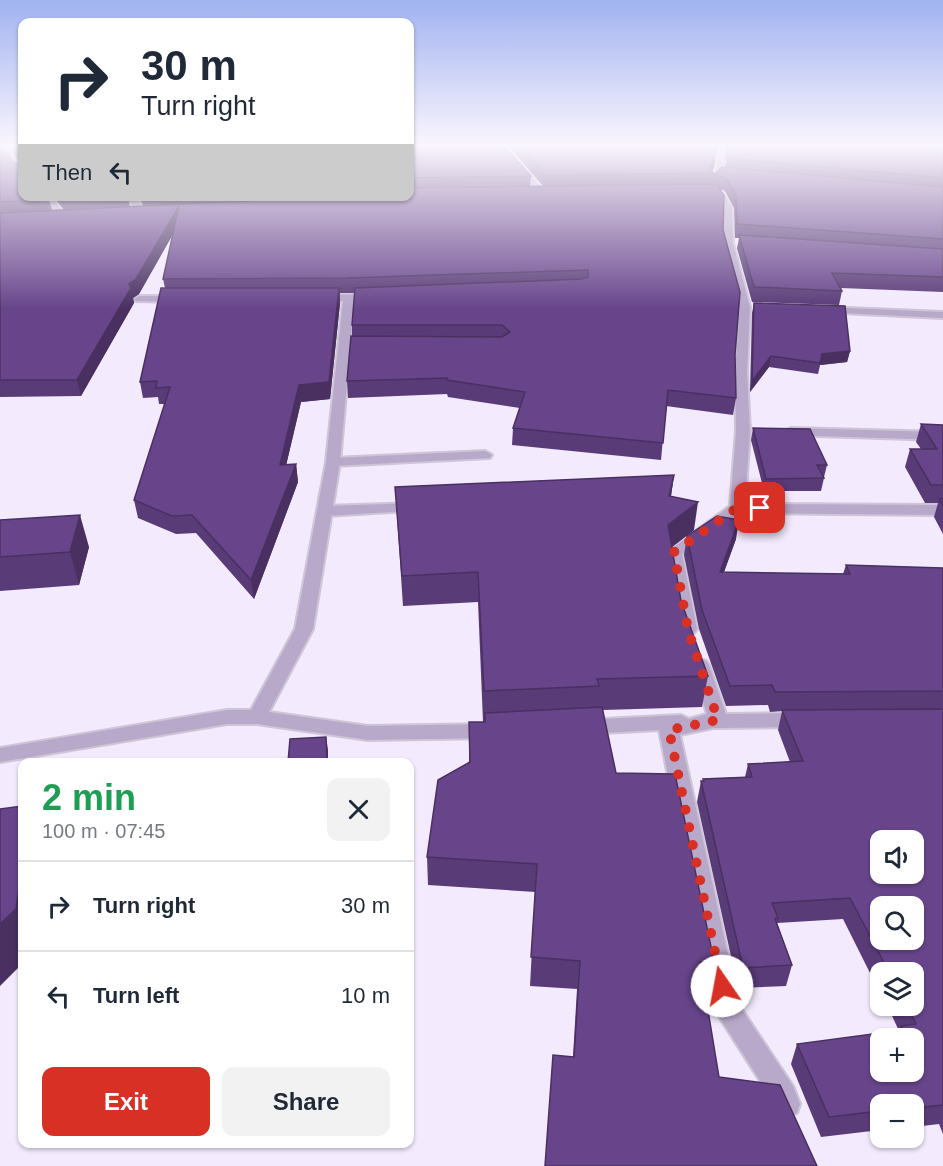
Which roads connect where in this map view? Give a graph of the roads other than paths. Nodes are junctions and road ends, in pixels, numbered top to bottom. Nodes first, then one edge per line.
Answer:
1 (724, 200) edge
2 (50, 201) edge
3 (132, 201) edge
4 (151, 213) edge
5 (54, 219) edge
6 (384, 296) edge
7 (197, 298) edge
8 (302, 298) edge
9 (349, 298) junction
10 (139, 299) dead end
11 (815, 310) edge
12 (943, 315) edge
13 (778, 432) edge
14 (943, 436) edge
15 (485, 455) dead end
16 (333, 462) junction
17 (431, 507) edge
18 (737, 508) junction
19 (943, 510) edge
20 (326, 511) junction
21 (257, 717) junction
22 (718, 720) junction
23 (825, 720) edge
24 (570, 727) edge
25 (512, 730) edge
26 (0, 755) edge
27 (796, 1125) edge

1 - 18 street
2 - 5 street
3 - 4 street
6 - 9 street
7 - 10 street
8 - 9 street
9 - 16 street
11 - 12 street
13 - 14 street
15 - 16 street
16 - 20 street
17 - 20 street
18 - 19 street
18 - 22 street
20 - 21 street
21 - 25 street
21 - 26 street
22 - 23 street
22 - 24 street
22 - 27 street

